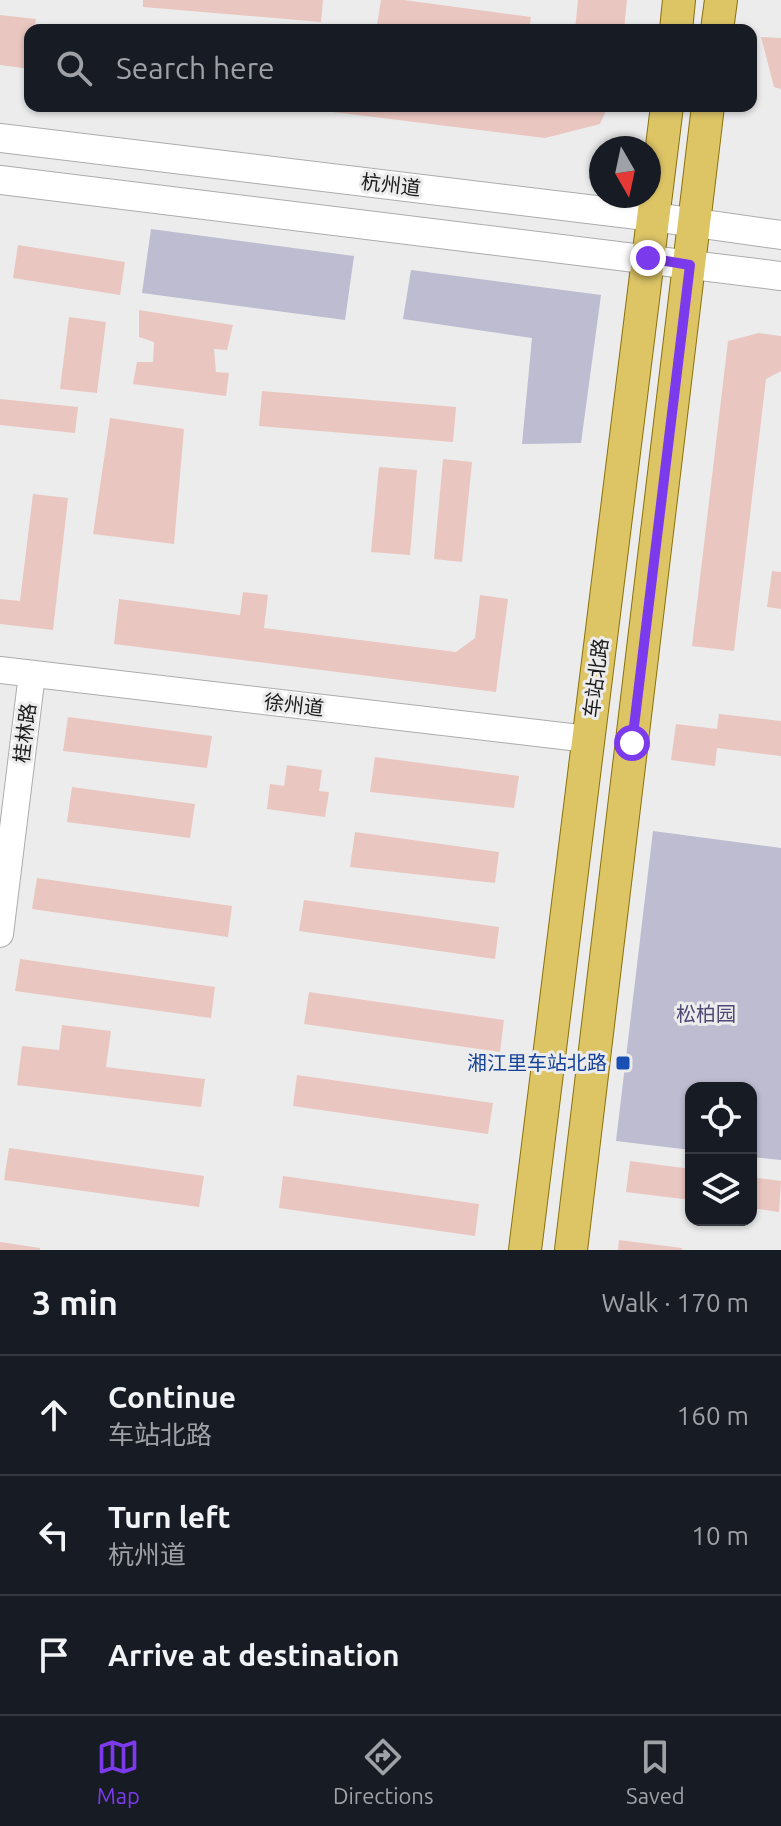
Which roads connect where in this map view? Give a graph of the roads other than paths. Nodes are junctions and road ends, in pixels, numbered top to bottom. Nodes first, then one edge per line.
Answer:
1 (679, 0) edge
2 (721, 0) edge
3 (677, 24) edge
4 (718, 24) edge
5 (666, 112) edge
6 (707, 112) edge
7 (0, 138) edge
8 (0, 180) edge
9 (654, 217) junction
10 (694, 224) junction
11 (781, 235) edge
12 (648, 258) junction
13 (690, 265) junction
14 (781, 276) edge
15 (0, 670) edge
16 (32, 674) junction
17 (588, 739) junction
18 (0, 934) edge
19 (525, 1250) edge
20 (571, 1250) edge

1 - 3 main road
2 - 4 main road
5 - 9 main road, 车站北路
6 - 10 main road
7 - 9 main road, 杭州道
8 - 12 main road, 杭州道
9 - 10 main road, 杭州道
9 - 12 main road, 车站北路
10 - 11 main road, 杭州道
10 - 13 main road
12 - 13 main road, 杭州道
12 - 17 main road, 车站北路
13 - 14 main road, 杭州道
13 - 20 main road
15 - 16 street, 徐州道
16 - 17 street, 徐州道
16 - 18 street, 桂林路
17 - 19 main road, 车站北路

